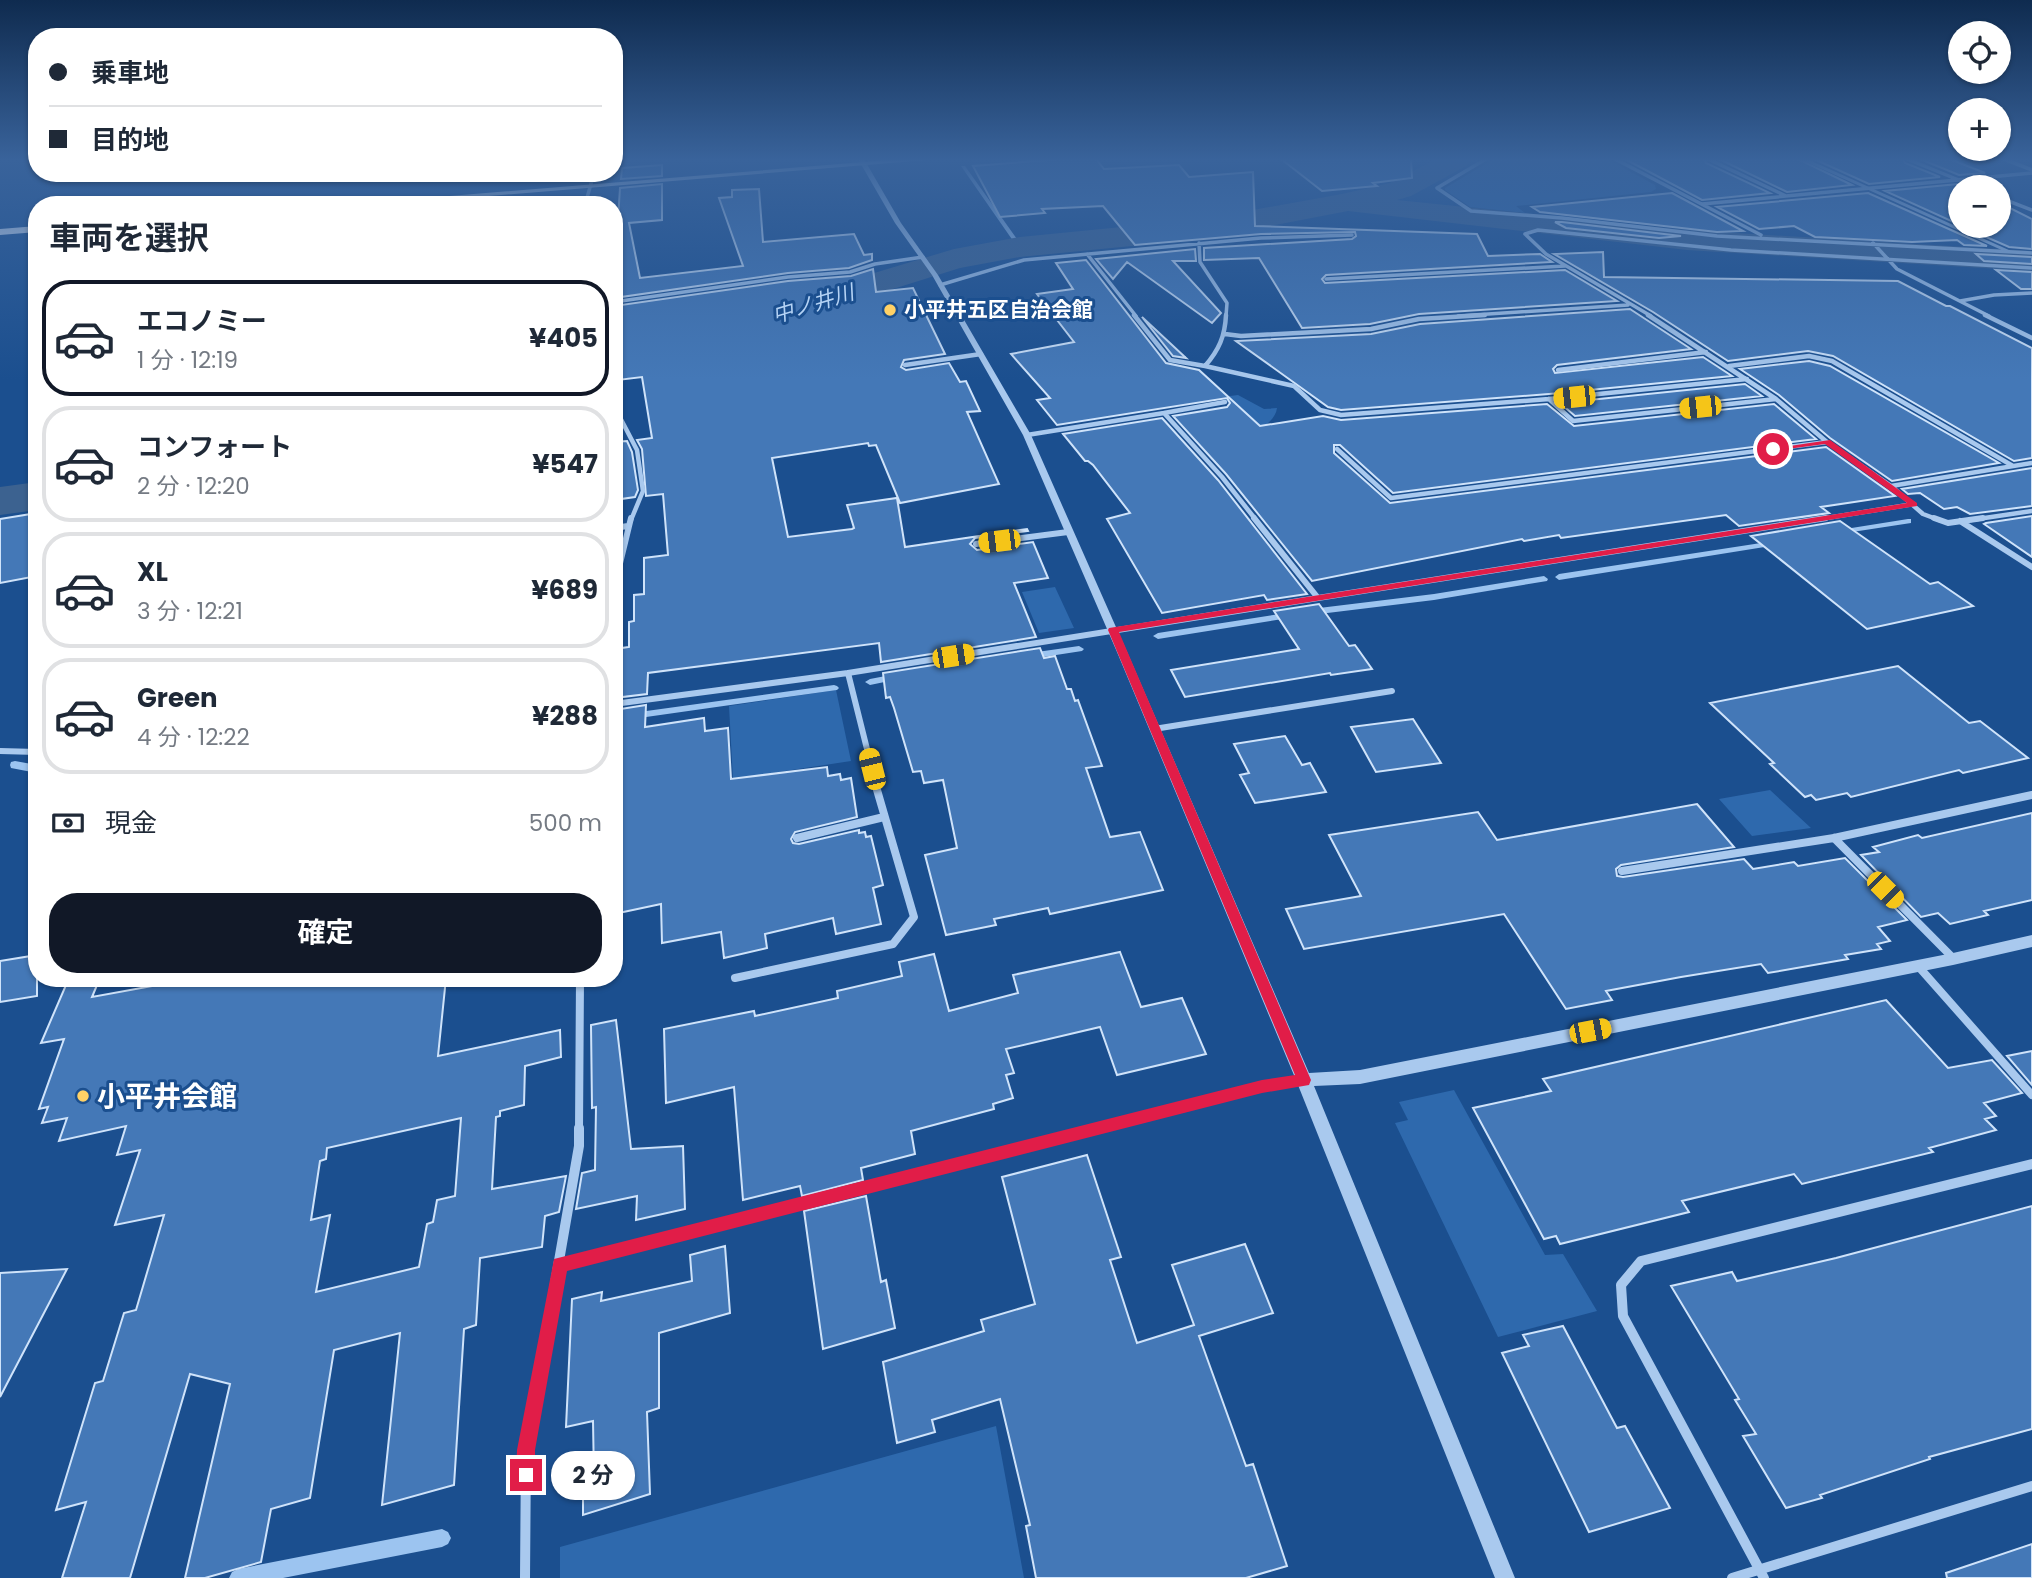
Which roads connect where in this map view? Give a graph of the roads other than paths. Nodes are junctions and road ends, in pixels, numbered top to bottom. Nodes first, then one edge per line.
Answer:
1 (905, 233) edge
2 (1529, 233) edge
3 (1563, 233) edge
4 (1688, 233) edge
5 (1757, 233) edge
6 (1967, 233) edge
7 (1352, 236) dead end
8 (1765, 237) junction
9 (1199, 243) junction
10 (1874, 244) junction
11 (2008, 251) junction
12 (2032, 253) edge
13 (1087, 254) junction
14 (923, 258) junction
15 (1889, 260) junction
16 (1566, 267) junction
17 (2032, 268) edge
18 (1326, 279) dead end
19 (937, 280) junction
20 (2032, 293) edge
21 (623, 301) edge
22 (1959, 301) junction
23 (1628, 305) junction
24 (1225, 334) junction
25 (2032, 338) edge
26 (1707, 352) junction
27 (981, 354) junction
28 (905, 365) dead end
29 (1205, 366) junction
30 (1729, 366) junction
31 (1558, 370) dead end
32 (1747, 379) junction
33 (1549, 399) junction
34 (1776, 399) junction
35 (1225, 402) dead end
36 (1164, 413) junction
37 (623, 423) edge
38 (1027, 435) junction
39 (1827, 442) junction
40 (1337, 449) dead end
41 (2032, 463) edge
42 (2013, 466) junction
43 (1891, 486) junction
44 (1914, 504) junction
45 (2032, 511) edge
46 (1959, 521) junction
47 (628, 526) junction
48 (623, 527) edge
49 (1068, 532) junction
50 (976, 544) dead end
51 (623, 548) edge
52 (2032, 567) edge
53 (1318, 598) junction
54 (1113, 630) junction
55 (848, 673) junction
56 (1392, 691) dead end
57 (623, 703) edge
58 (1154, 729) junction
59 (0, 751) edge
60 (28, 752) edge
61 (2032, 794) edge
62 (884, 817) junction
63 (797, 838) dead end
64 (1834, 838) junction
65 (1622, 871) dead end
66 (2032, 941) edge
67 (1953, 959) junction
68 (1918, 966) junction
69 (735, 978) dead end
70 (580, 987) edge
71 (1304, 1080) junction
72 (2032, 1095) edge
73 (2032, 1164) edge
74 (560, 1265) junction
75 (2032, 1486) edge
76 (1761, 1573) edge
77 (525, 1578) edge
78 (1505, 1578) edge
79 (1732, 1578) edge

1 - 14 street
2 - 16 street
3 - 15 street
4 - 8 street
5 - 8 street
6 - 11 street
7 - 9 street
8 - 10 street
9 - 13 street
9 - 24 street
10 - 11 street
10 - 15 street
11 - 12 street
13 - 19 street
13 - 29 street
14 - 19 street
14 - 21 street
15 - 17 street
15 - 22 street
16 - 18 street
16 - 23 street
19 - 27 street
20 - 22 street
22 - 25 street
23 - 24 street
23 - 26 street
24 - 29 street
26 - 30 street
26 - 31 street
27 - 28 street
27 - 38 street
29 - 33 street
30 - 32 street
30 - 42 street
32 - 33 street
32 - 34 street
33 - 34 street
34 - 39 street
35 - 36 street
36 - 38 street
36 - 53 street
37 - 47 street
38 - 49 street
39 - 40 street
39 - 43 street
41 - 42 street
42 - 43 street
43 - 44 street
44 - 46 street
44 - 53 street
45 - 46 street
46 - 52 street
47 - 48 street
47 - 51 street
49 - 50 street
49 - 54 street
53 - 54 street
54 - 55 street
54 - 58 street
55 - 57 street
55 - 62 street
56 - 58 street
58 - 71 street
59 - 60 street
61 - 64 street
62 - 63 street
62 - 69 street
64 - 65 street
64 - 67 street
66 - 67 street
67 - 68 street
68 - 71 street
68 - 72 street
70 - 74 street
71 - 74 street
71 - 78 street
73 - 76 street
74 - 77 street
75 - 76 street
76 - 79 street

